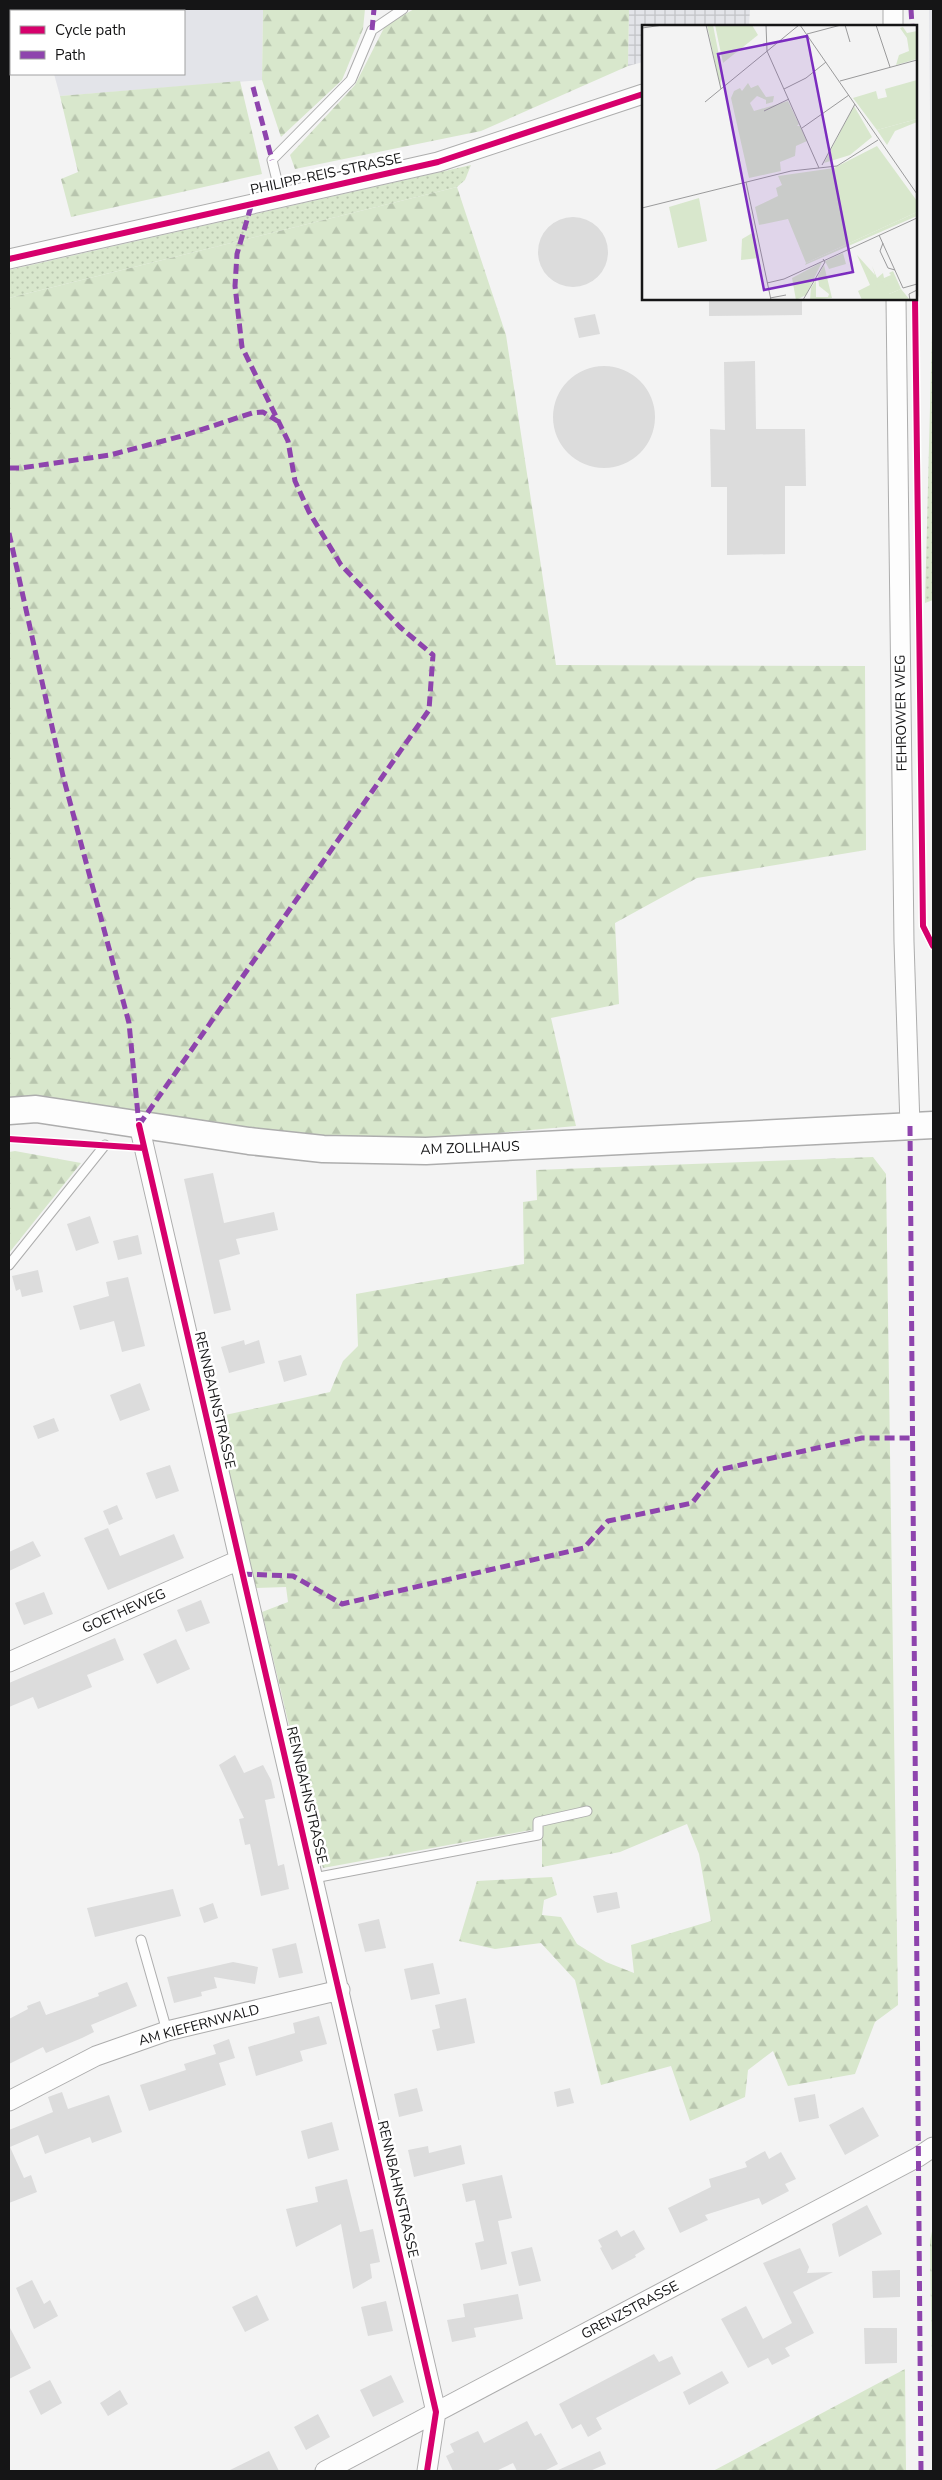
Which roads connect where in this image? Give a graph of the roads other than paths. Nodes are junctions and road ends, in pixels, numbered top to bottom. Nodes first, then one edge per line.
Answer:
1 (403, 9) edge
2 (893, 9) edge
3 (893, 25) edge
4 (642, 94) edge
5 (281, 197) junction
6 (9, 259) edge
7 (896, 300) edge
8 (9, 1110) edge
9 (139, 1125) junction
10 (921, 1126) edge
11 (105, 1145) dead end
12 (9, 1265) edge
13 (239, 1560) junction
14 (9, 1662) edge
15 (587, 1811) dead end
16 (314, 1878) junction
17 (141, 1940) dead end
18 (340, 1990) junction
19 (167, 2031) junction
20 (9, 2101) edge
21 (933, 2147) edge
22 (436, 2412) junction
23 (325, 2471) edge
24 (427, 2471) edge

1 - 5 lane
2 - 3 street
4 - 5 street, PHILIPP-REIS-STRASSE
5 - 6 street, PHILIPP-REIS-STRASSE
7 - 10 street, FEHROWER WEG
8 - 9 street, AM ZOLLHAUS
9 - 10 street, AM ZOLLHAUS
9 - 13 street, RENNBAHNSTRASSE
11 - 12 lane
13 - 14 street, GOETHEWEG
13 - 16 street, RENNBAHNSTRASSE
15 - 16 lane
16 - 18 street, RENNBAHNSTRASSE
17 - 19 lane
18 - 19 street, AM KIEFERNWALD
18 - 22 street, RENNBAHNSTRASSE
19 - 20 street, AM KIEFERNWALD
21 - 22 street, GRENZSTRASSE
22 - 23 street, GRENZSTRASSE
22 - 24 street, RENNBAHNSTRASSE

